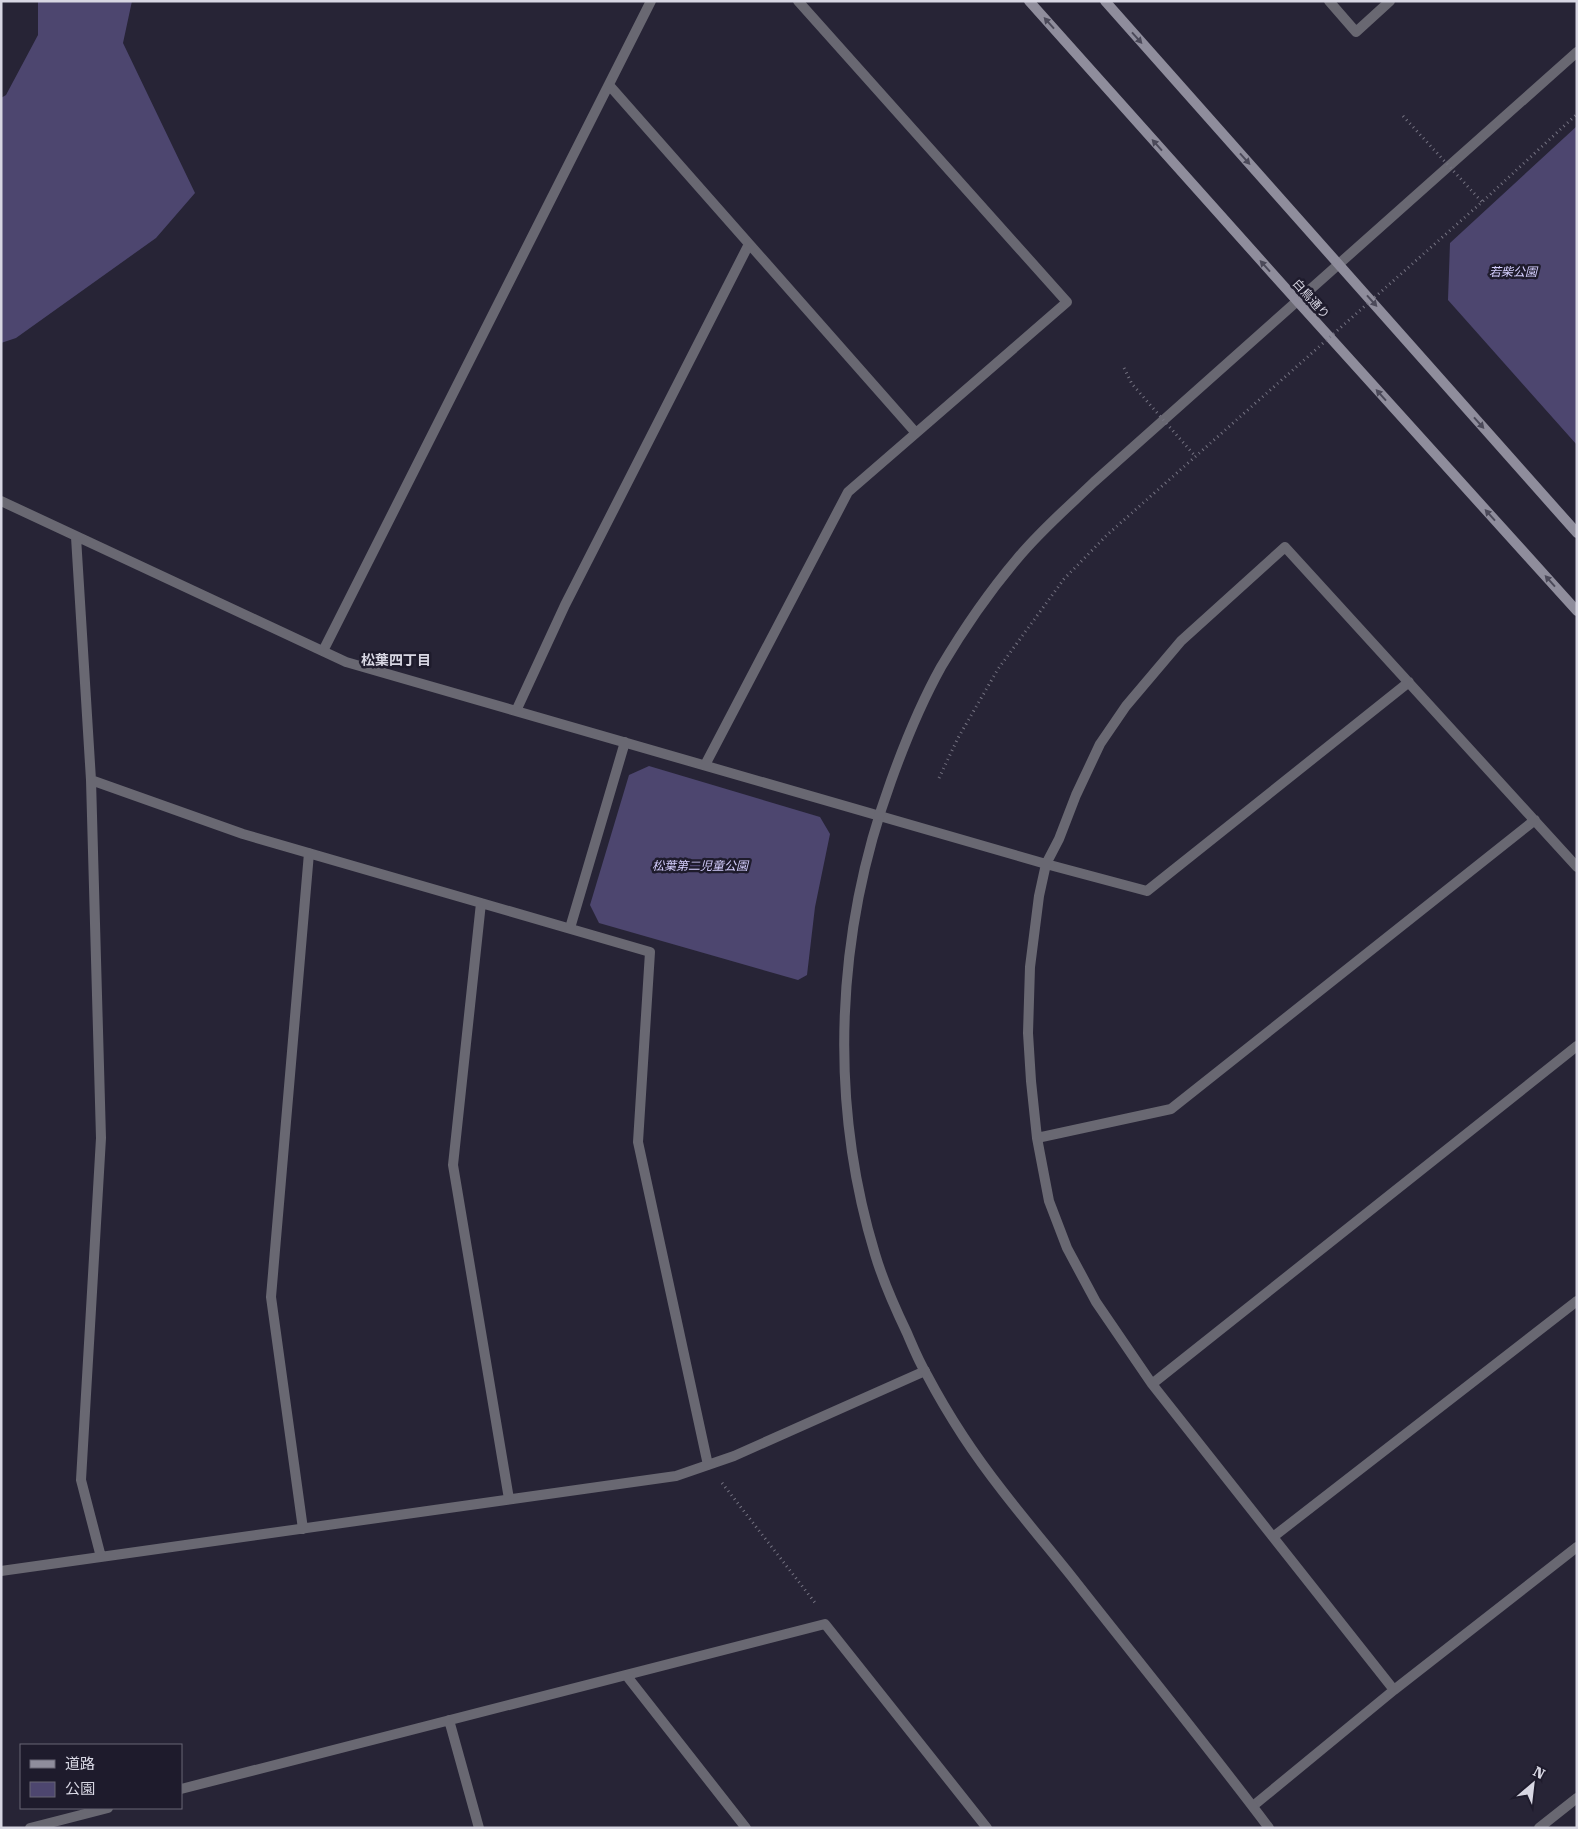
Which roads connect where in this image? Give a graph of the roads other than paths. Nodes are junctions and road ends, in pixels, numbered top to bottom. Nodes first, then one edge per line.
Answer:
1 (651, 1) edge
2 (798, 1) edge
3 (1029, 1) edge
4 (1105, 1) edge
5 (1329, 1) edge
6 (1390, 1) edge
7 (1577, 52) edge
8 (609, 85) junction
9 (749, 244) junction
10 (1339, 264) junction
11 (1298, 302) junction
12 (916, 433) junction
13 (1, 501) edge
14 (1577, 533) edge
15 (76, 537) junction
16 (1577, 611) edge
17 (323, 651) junction
18 (1410, 682) junction
19 (516, 710) junction
20 (625, 742) junction
21 (706, 765) junction
22 (92, 780) junction
23 (878, 815) junction
24 (1536, 820) junction
25 (309, 853) junction
26 (1046, 864) junction
27 (1577, 867) edge
28 (481, 903) junction
29 (570, 928) junction
30 (1577, 1046) edge
31 (1037, 1138) junction
32 (1577, 1301) edge
33 (924, 1372) junction
34 (1152, 1384) junction
35 (708, 1465) junction
36 (509, 1499) junction
37 (303, 1528) junction
38 (1273, 1537) junction
39 (1577, 1547) edge
40 (101, 1557) junction
41 (1, 1570) edge
42 (626, 1674) junction
43 (1394, 1690) junction
44 (449, 1720) junction
45 (182, 1789) edge
46 (1577, 1798) edge
47 (1253, 1806) junction
48 (104, 1809) edge
49 (30, 1828) edge
50 (479, 1828) edge
51 (746, 1828) edge
52 (987, 1828) edge
53 (1269, 1828) edge
54 (1539, 1828) edge

1 - 8 street
2 - 12 street
11 -> 3 main road, 白鳥通り
4 -> 10 main road
5 - 6 street
7 - 10 street
8 - 9 street
8 - 17 street
9 - 12 street
9 - 19 street
10 - 11 street
10 -> 14 main road
16 -> 11 main road, 白鳥通り
11 - 23 street
12 - 21 street
13 - 15 street
15 - 17 street
15 - 22 street
17 - 19 street
18 - 24 street
18 - 26 street
18 - 26 street
19 - 20 street
20 - 21 street
20 - 29 street
21 - 23 street
22 - 25 street
22 - 40 street
23 - 26 street
23 - 33 street
24 - 27 street
24 - 31 street
25 - 28 street
25 - 37 street
26 - 31 street
28 - 29 street
28 - 36 street
29 - 35 street
30 - 34 street
31 - 34 street
32 - 38 street
33 - 35 street
33 - 47 street
34 - 38 street
35 - 36 street
36 - 37 street
37 - 40 street
38 - 43 street
39 - 43 street
40 - 41 street
42 - 44 street
42 - 51 street
42 - 52 street
43 - 47 street
44 - 45 street
44 - 50 street
46 - 54 street
47 - 53 street
48 - 49 street

